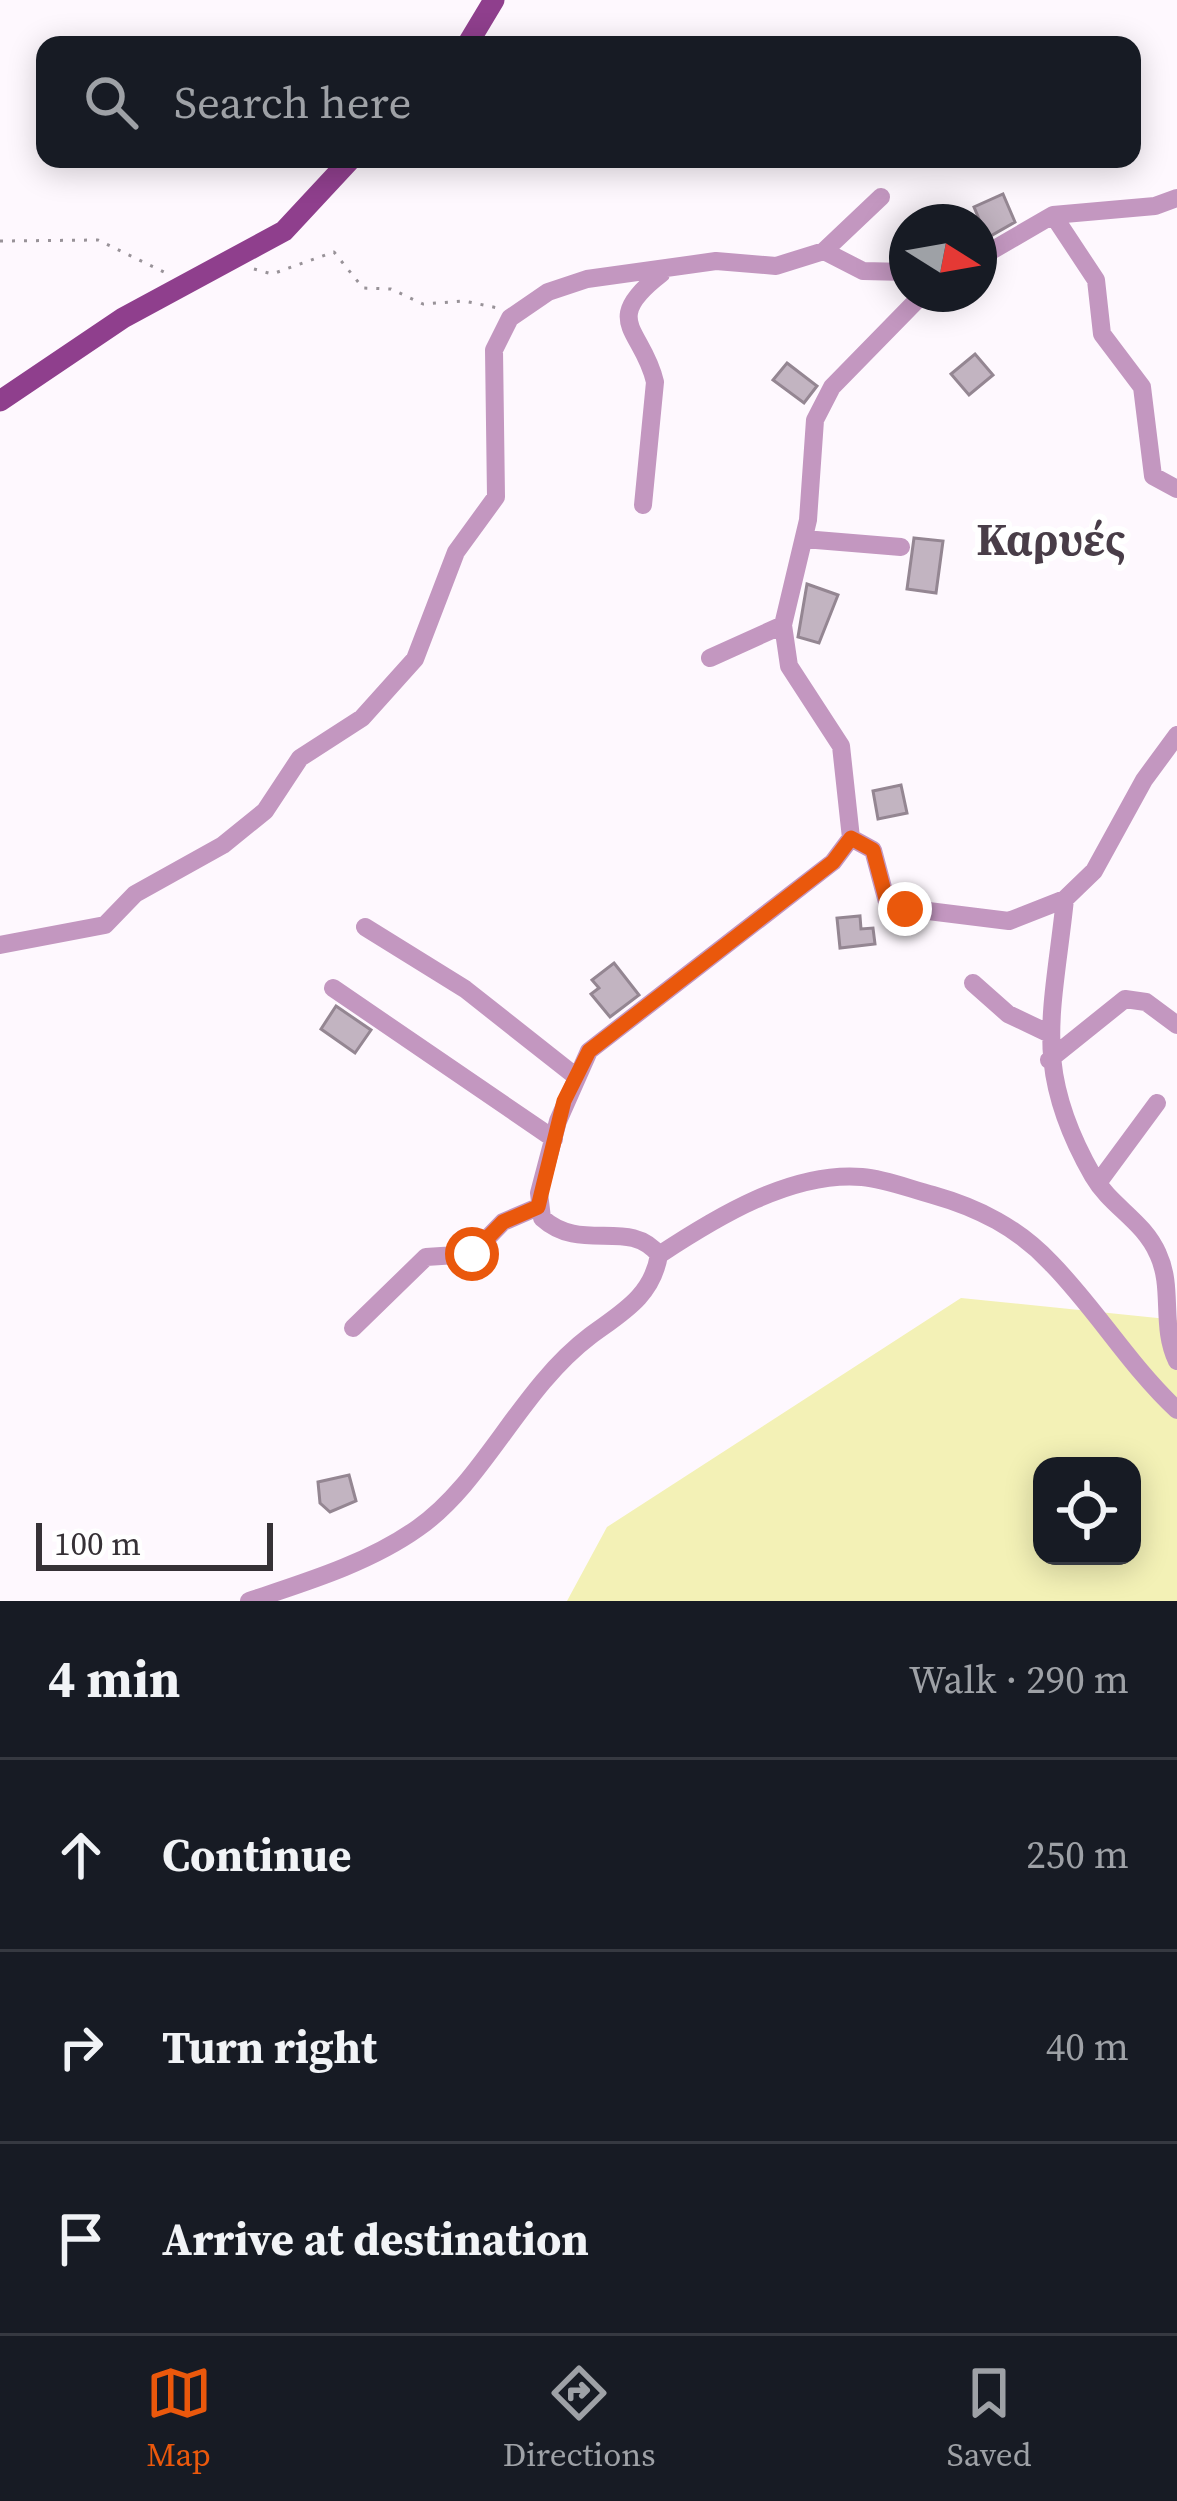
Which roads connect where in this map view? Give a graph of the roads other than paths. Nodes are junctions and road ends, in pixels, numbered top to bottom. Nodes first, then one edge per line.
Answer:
1 (494, 0) edge
2 (472, 36) edge
3 (343, 168) edge
4 (881, 196) dead end
5 (1177, 198) edge
6 (1053, 215) junction
7 (997, 248) edge
8 (824, 251) junction
9 (665, 272) junction
10 (889, 272) edge
11 (904, 312) edge
12 (0, 401) edge
13 (1177, 489) edge
14 (643, 505) dead end
15 (804, 539) junction
16 (901, 547) dead end
17 (783, 625) junction
18 (710, 658) dead end
19 (1177, 735) edge
20 (851, 838) junction
21 (1065, 899) junction
22 (365, 927) dead end
23 (0, 946) edge
24 (973, 983) dead end
25 (333, 988) dead end
26 (1177, 1025) edge
27 (1048, 1033) junction
28 (1049, 1060) junction
29 (574, 1075) junction
30 (1156, 1102) dead end
31 (554, 1139) junction
32 (1098, 1183) junction
33 (538, 1207) junction
34 (658, 1255) junction
35 (353, 1328) dead end
36 (1177, 1361) edge
37 (1177, 1410) edge
38 (249, 1601) edge

1 - 2 main road
3 - 12 main road
4 - 8 street
5 - 6 street
6 - 7 street
6 - 13 street
8 - 9 street
8 - 10 street
9 - 14 street
9 - 23 street
11 - 15 street
15 - 16 street
15 - 17 street
17 - 18 street
17 - 20 street
19 - 21 street
20 - 21 street
20 - 29 street
21 - 27 street
22 - 29 street
24 - 27 street
25 - 31 street
26 - 28 street
27 - 28 street
28 - 32 street
29 - 31 street
30 - 32 street
31 - 33 street
32 - 36 street
33 - 34 street
33 - 35 street
34 - 37 street
34 - 38 street

